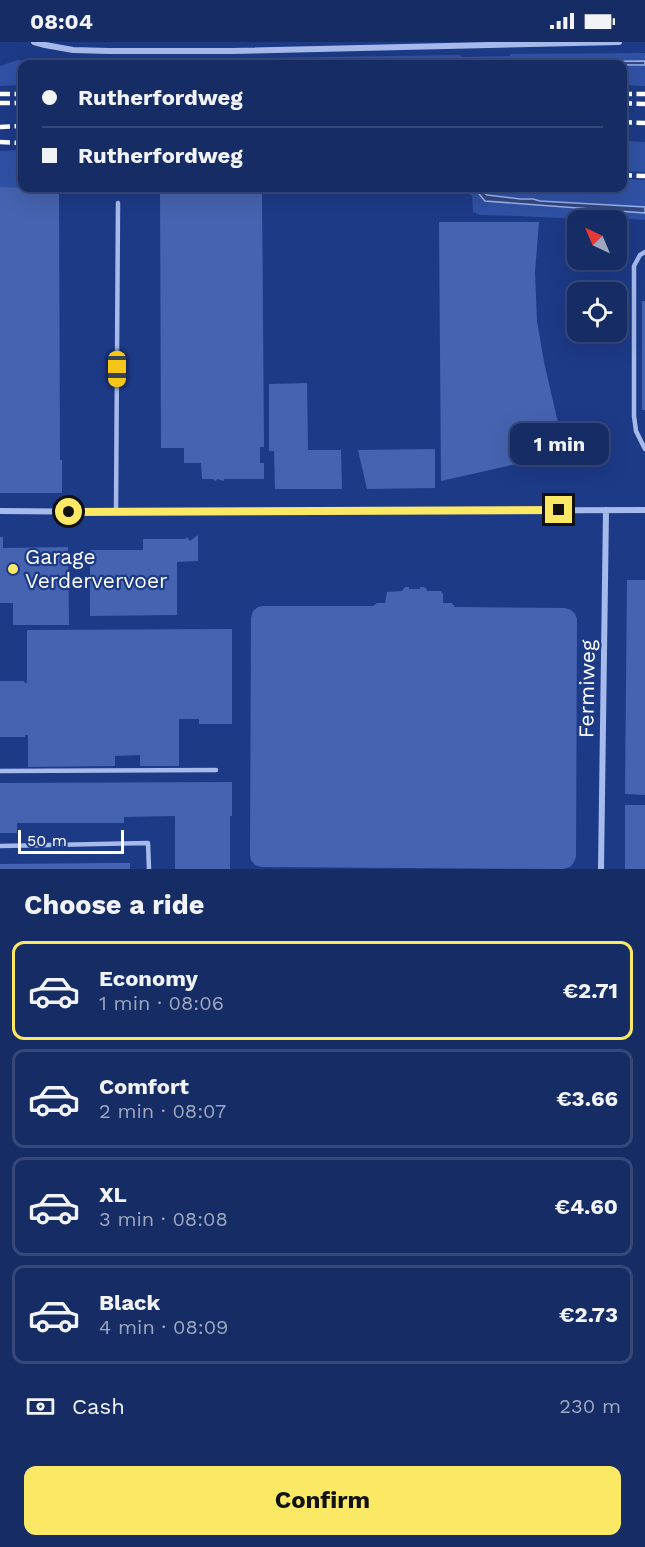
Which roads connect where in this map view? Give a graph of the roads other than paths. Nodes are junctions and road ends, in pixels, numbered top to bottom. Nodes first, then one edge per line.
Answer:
1 (34, 42) edge
2 (619, 42) edge
3 (529, 43) edge
4 (554, 43) edge
5 (118, 203) dead end
6 (645, 252) edge
7 (645, 449) edge
8 (606, 510) junction
9 (645, 510) edge
10 (0, 511) edge
11 (116, 512) junction
12 (216, 770) dead end
13 (0, 771) edge
14 (0, 846) edge
15 (149, 869) edge
16 (601, 869) edge

1 - 3 street
2 - 4 street
3 - 4 street
5 - 11 lane
6 - 7 lane
8 - 9 street
8 - 11 street
8 - 16 street, Fermiweg
10 - 11 street
12 - 13 lane
14 - 15 lane

